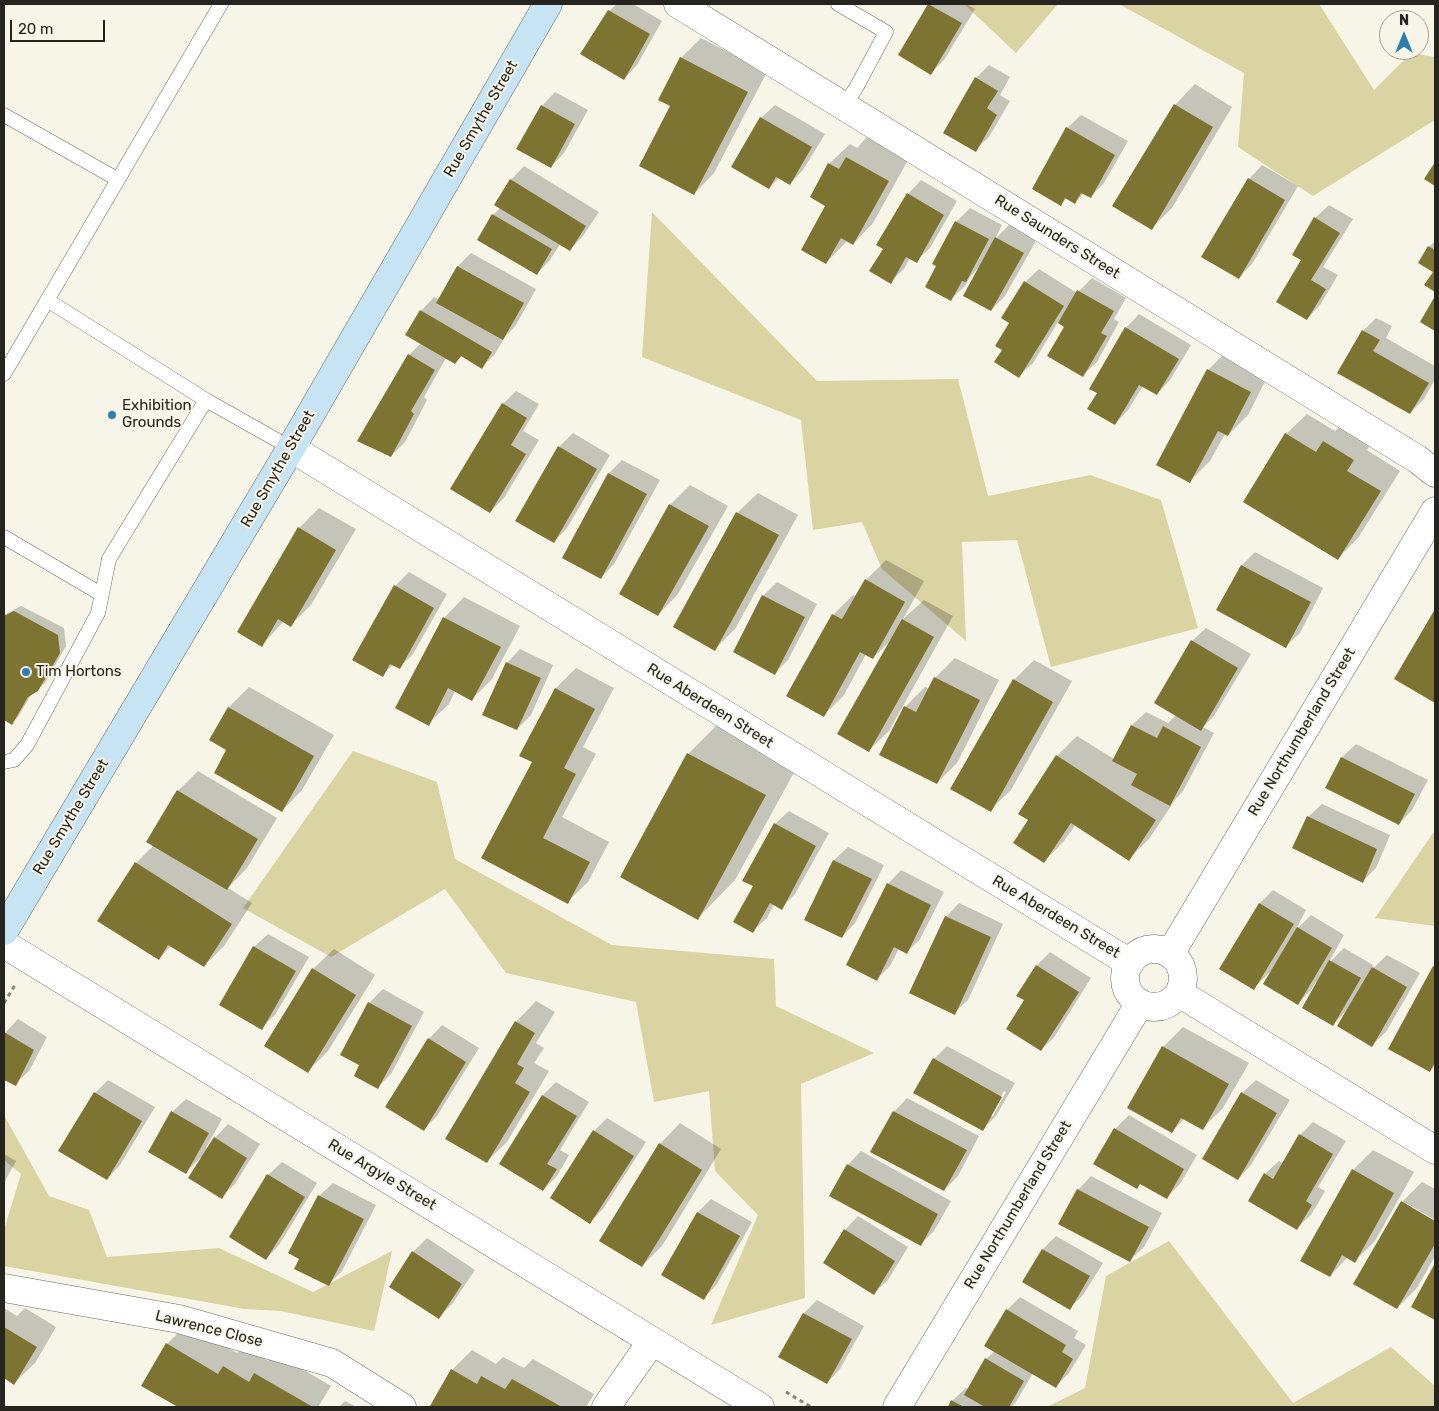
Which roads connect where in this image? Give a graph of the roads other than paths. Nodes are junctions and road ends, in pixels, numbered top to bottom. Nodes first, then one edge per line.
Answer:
1 (221, 4) edge
2 (548, 4) edge
3 (678, 4) edge
4 (838, 4) edge
5 (844, 106) junction
6 (4, 115) edge
7 (118, 179) junction
8 (47, 300) junction
9 (4, 374) edge
10 (206, 400) junction
11 (291, 448) junction
12 (1435, 473) edge
13 (1435, 510) edge
14 (4, 537) edge
15 (101, 594) junction
16 (4, 762) edge
17 (4, 931) edge
18 (4, 944) edge
19 (1170, 954) junction
20 (1130, 963) junction
21 (1179, 992) junction
22 (1140, 1003) junction
23 (1435, 1150) edge
24 (4, 1288) edge
25 (652, 1341) junction
26 (402, 1407) edge
27 (606, 1407) edge
28 (760, 1407) edge
29 (897, 1407) edge

1 - 7 lane
2 - 11 main road, Rue Smythe Street
3 - 5 street, Rue Saunders Street
4 - 5 lane
5 - 12 street, Rue Saunders Street
6 - 7 lane
7 - 8 lane
8 - 9 lane
8 - 10 lane
10 - 11 lane
10 - 15 lane
11 - 17 main road, Rue Smythe Street
11 - 20 street, Rue Aberdeen Street
13 - 19 street, Rue Northumberland Street
14 - 15 lane
15 - 16 lane
18 - 25 street, Rue Argyle Street
19 - 20 street
19 - 21 street
20 - 22 street
21 - 22 street
21 - 23 street
22 - 29 street, Rue Northumberland Street
24 - 26 street, Lawrence Close
25 - 27 street
25 - 28 street, Rue Argyle Street

